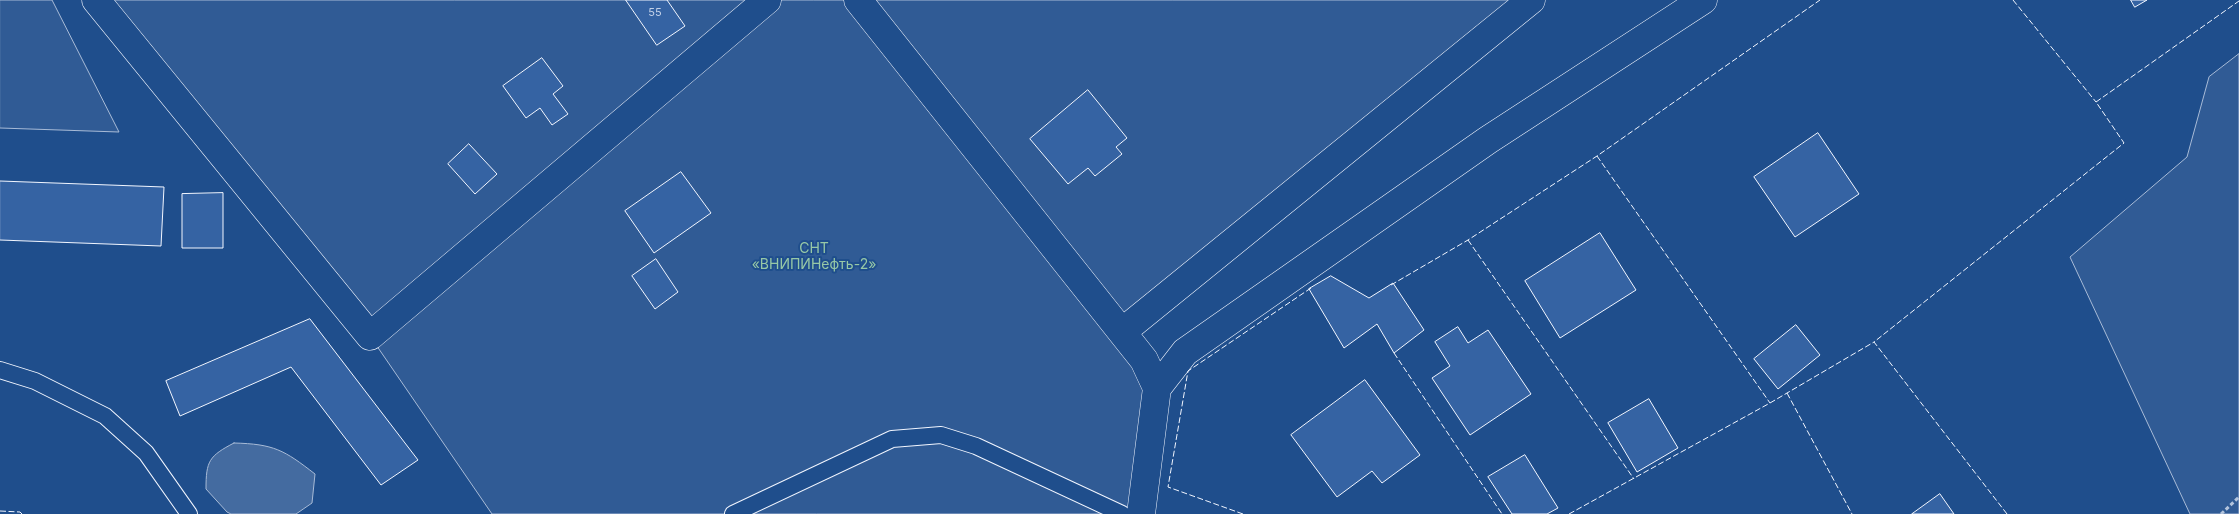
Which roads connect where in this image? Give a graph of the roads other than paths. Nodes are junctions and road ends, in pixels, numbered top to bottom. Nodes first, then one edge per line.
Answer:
1 (96, 0) edge
2 (767, 0) edge
3 (858, 0) edge
4 (1531, 0) edge
5 (1702, 0) edge
6 (1122, 332) junction
7 (0, 370) edge
8 (1157, 388) junction
9 (189, 514) edge
10 (733, 514) edge
11 (1122, 514) edge
12 (1141, 514) edge

1 - 2 street
3 - 6 street
4 - 6 street
5 - 8 street
6 - 8 street
7 - 9 lane
8 - 12 street
10 - 11 lane

